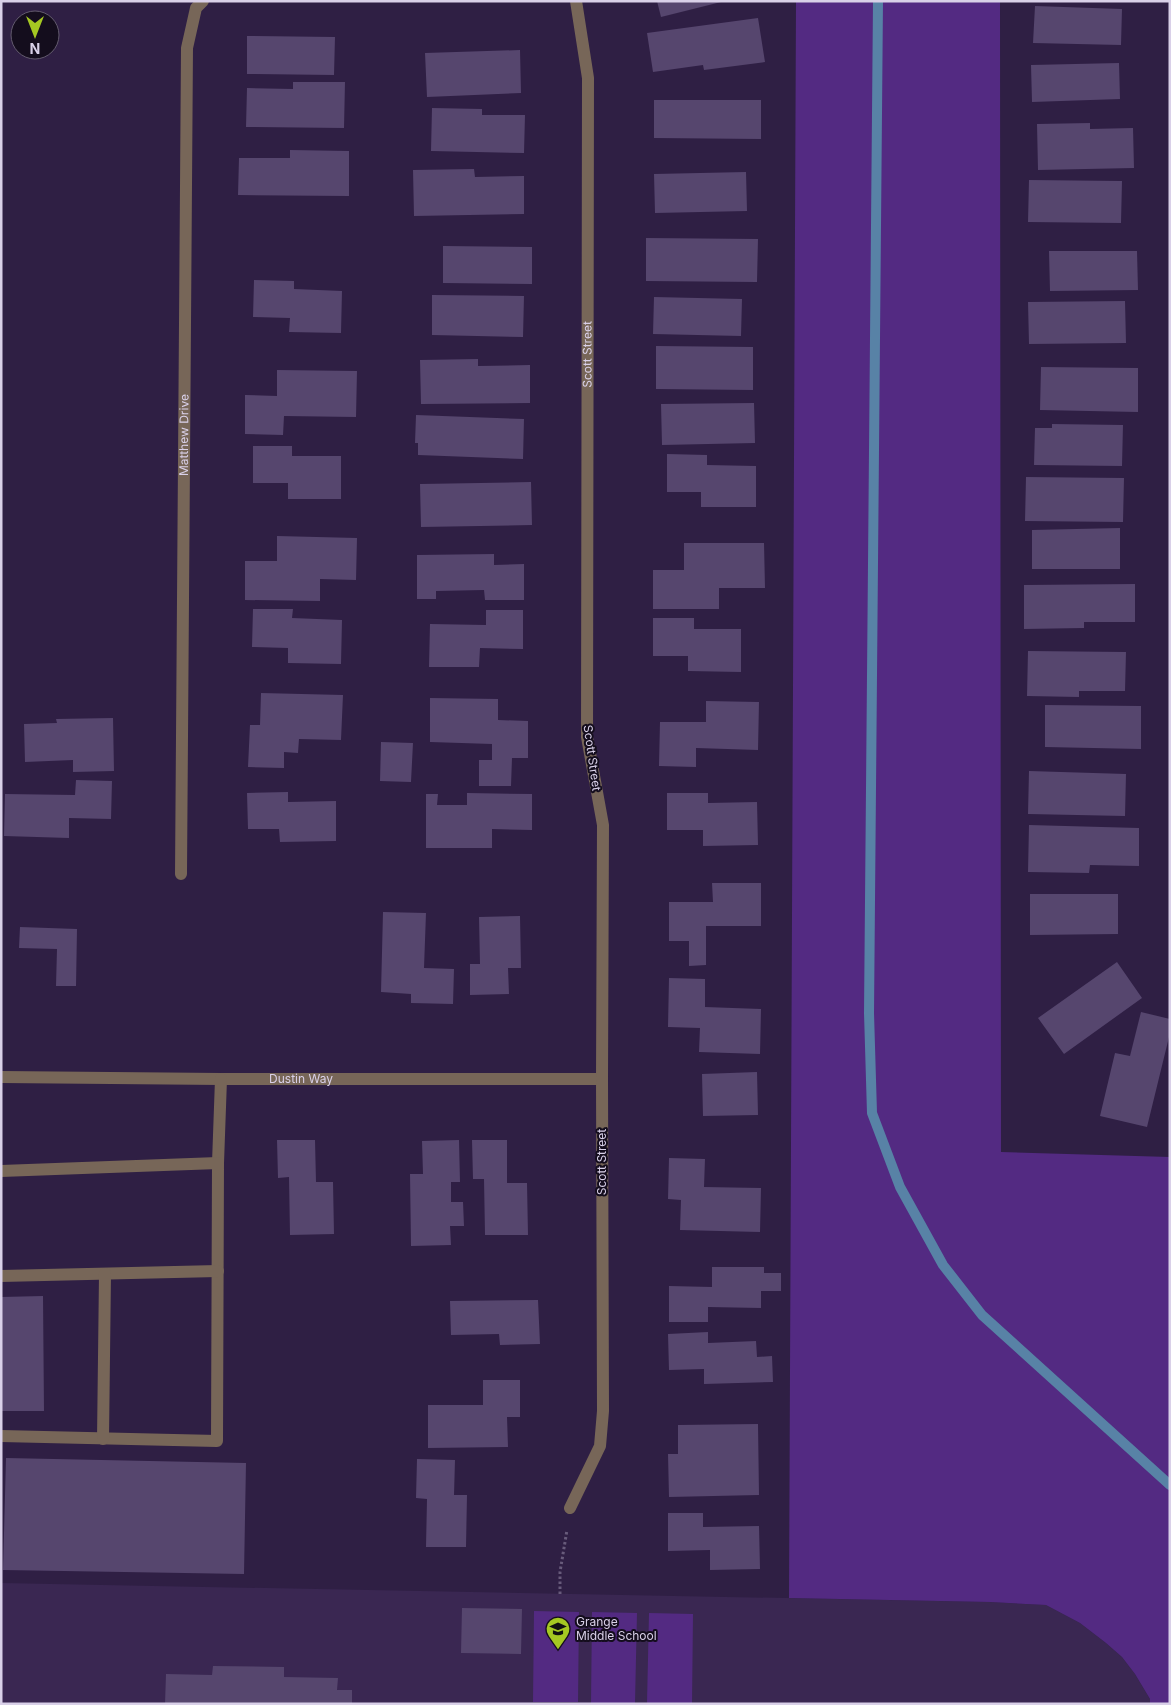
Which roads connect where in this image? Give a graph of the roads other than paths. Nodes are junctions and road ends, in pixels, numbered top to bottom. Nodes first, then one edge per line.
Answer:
1 (202, 1) edge
2 (576, 1) edge
3 (181, 874) dead end
4 (1, 1077) edge
5 (221, 1079) junction
6 (602, 1079) junction
7 (218, 1163) junction
8 (1, 1171) edge
9 (218, 1272) junction
10 (105, 1274) junction
11 (1, 1276) edge
12 (1, 1436) edge
13 (103, 1438) junction
14 (570, 1508) road end

1 - 3 street, Matthew Drive
2 - 6 street, Scott Street
4 - 5 street, Dustin Way
5 - 6 street, Dustin Way
5 - 7 street
6 - 14 street, Scott Street
7 - 8 street
7 - 9 street
9 - 10 street
9 - 13 street
10 - 11 street
10 - 13 street
12 - 13 street

